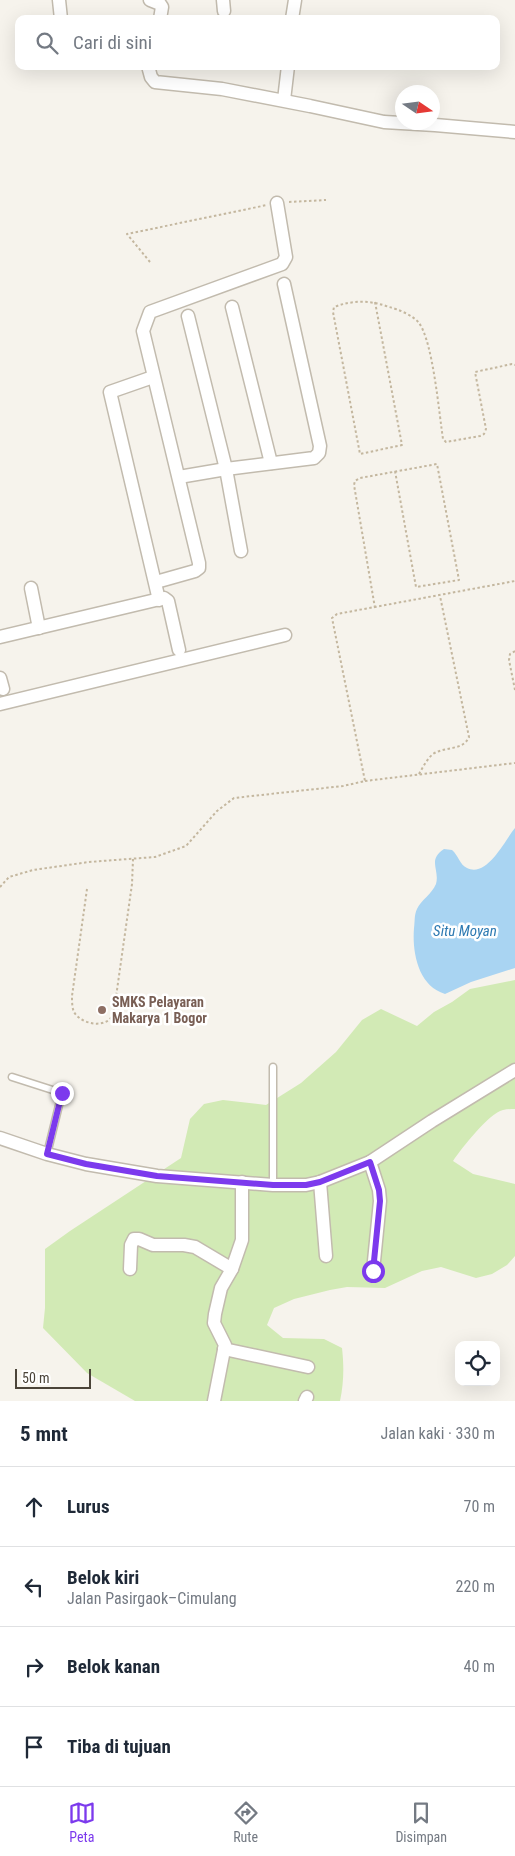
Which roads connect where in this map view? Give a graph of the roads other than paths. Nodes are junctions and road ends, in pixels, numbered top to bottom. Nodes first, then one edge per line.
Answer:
1 (59, 0) edge
2 (150, 0) edge
3 (294, 0) edge
4 (61, 15) edge
5 (161, 15) edge
6 (292, 15) edge
7 (149, 70) edge
8 (288, 70) edge
9 (284, 100) junction
10 (515, 132) edge
11 (277, 203) road end
12 (284, 284) dead end
13 (232, 307) dead end
14 (188, 316) dead end
15 (153, 377) junction
16 (270, 463) junction
17 (226, 469) junction
18 (179, 477) junction
19 (241, 552) dead end
20 (156, 582) junction
21 (31, 588) dead end
22 (159, 600) junction
23 (39, 628) junction
24 (285, 635) dead end
25 (0, 638) edge
26 (179, 650) dead end
27 (0, 704) edge
28 (273, 1067) dead end
29 (515, 1070) edge
30 (12, 1077) dead end
31 (0, 1138) edge
32 (47, 1154) junction
33 (370, 1162) junction
34 (242, 1182) junction
35 (320, 1182) junction
36 (273, 1185) junction
37 (326, 1256) dead end
38 (130, 1269) dead end
39 (232, 1270) junction
40 (373, 1271) dead end
41 (224, 1349) junction
42 (308, 1367) dead end
43 (214, 1401) edge

1 - 4 street
2 - 5 street
3 - 6 street
7 - 9 street
8 - 9 street
9 - 10 street
11 - 15 street
12 - 16 street
13 - 16 street
14 - 17 street
15 - 18 street
15 - 20 street
16 - 17 street
17 - 18 street
17 - 19 street
18 - 20 street
20 - 22 street
21 - 23 street
22 - 23 street
22 - 26 street
23 - 25 street
24 - 27 street
28 - 36 lane
29 - 33 street
30 - 32 lane
31 - 32 street
32 - 34 street
33 - 35 street
33 - 40 street
34 - 36 street
34 - 39 street
35 - 36 street
35 - 37 street
38 - 39 street
39 - 41 street
41 - 42 street
41 - 43 street

